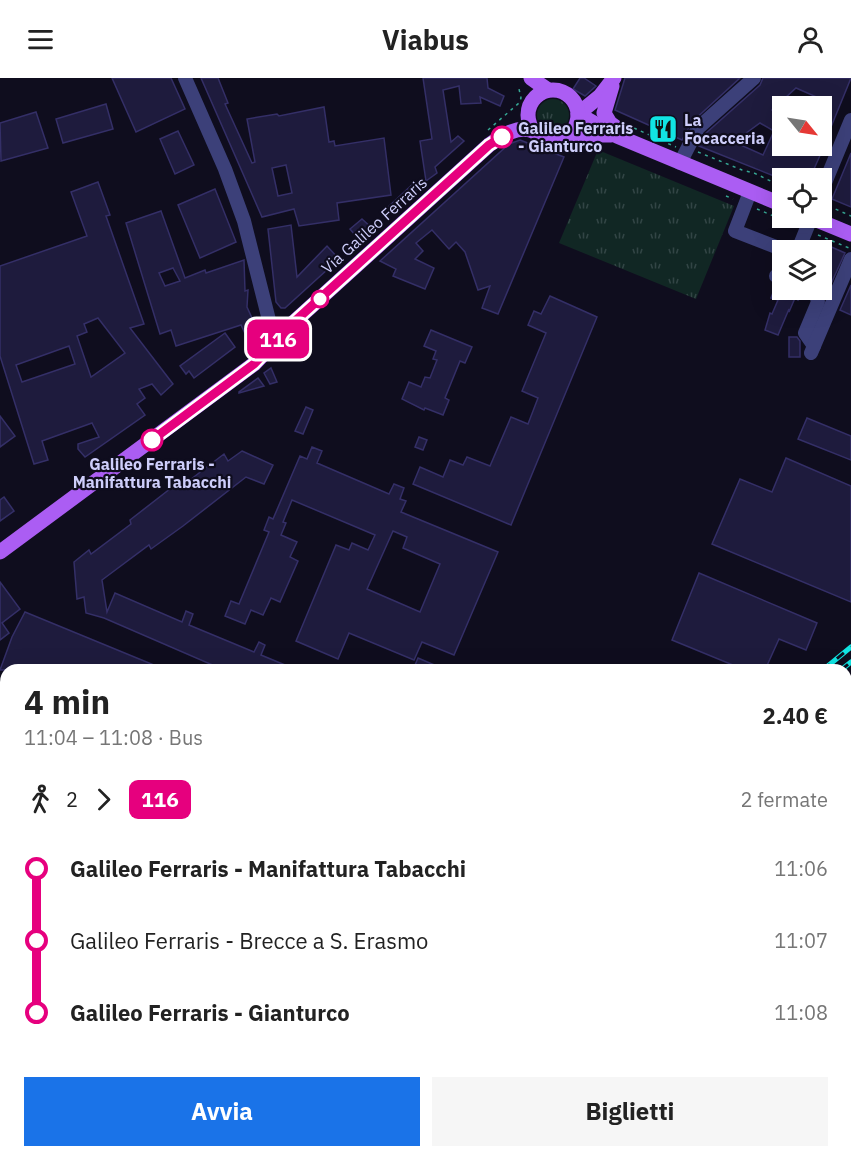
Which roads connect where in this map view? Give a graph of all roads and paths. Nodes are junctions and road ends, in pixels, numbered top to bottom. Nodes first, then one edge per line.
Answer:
1 (185, 78) edge
2 (570, 78) edge
3 (614, 78) edge
4 (754, 78) edge
5 (528, 80) edge
6 (554, 90) junction
7 (531, 103) junction
8 (578, 114) junction
9 (851, 120) edge
10 (492, 126) dead end
11 (633, 128) dead end
12 (533, 131) junction
13 (568, 135) junction
14 (617, 136) junction
15 (489, 145) junction
16 (646, 147) junction
17 (701, 153) dead end
18 (681, 156) junction
19 (831, 168) edge
20 (772, 182) edge
21 (726, 196) dead end
22 (748, 198) junction
23 (772, 203) edge
24 (772, 207) edge
25 (832, 207) edge
26 (851, 216) edge
27 (819, 228) edge
28 (830, 228) edge
29 (851, 234) edge
30 (772, 246) edge
31 (851, 248) edge
32 (851, 259) edge
33 (818, 300) edge
34 (279, 338) junction
35 (0, 552) edge

1 - 34 street
2 - 6 main road
3 - 8 main road
3 - 16 main road
4 - 18 street
5 - 6 main road
5 - 7 main road
5 - 10 path
6 - 7 main road
6 - 8 main road
7 - 12 main road
7 - 15 main road, Via Galileo Ferraris
8 - 13 main road
8 - 14 main road
9 - 19 street
11 - 18 path
12 - 13 main road
12 - 15 main road, Via Galileo Ferraris
13 - 14 main road
14 - 16 main road
15 - 34 main road, Via Galileo Ferraris
16 - 18 main road
17 - 20 path
18 - 22 main road
21 - 22 path
22 - 23 main road
22 - 24 path
22 - 30 street
25 - 26 path
27 - 31 path
28 - 29 main road
32 - 33 street
34 - 35 main road, Via Galileo Ferraris

